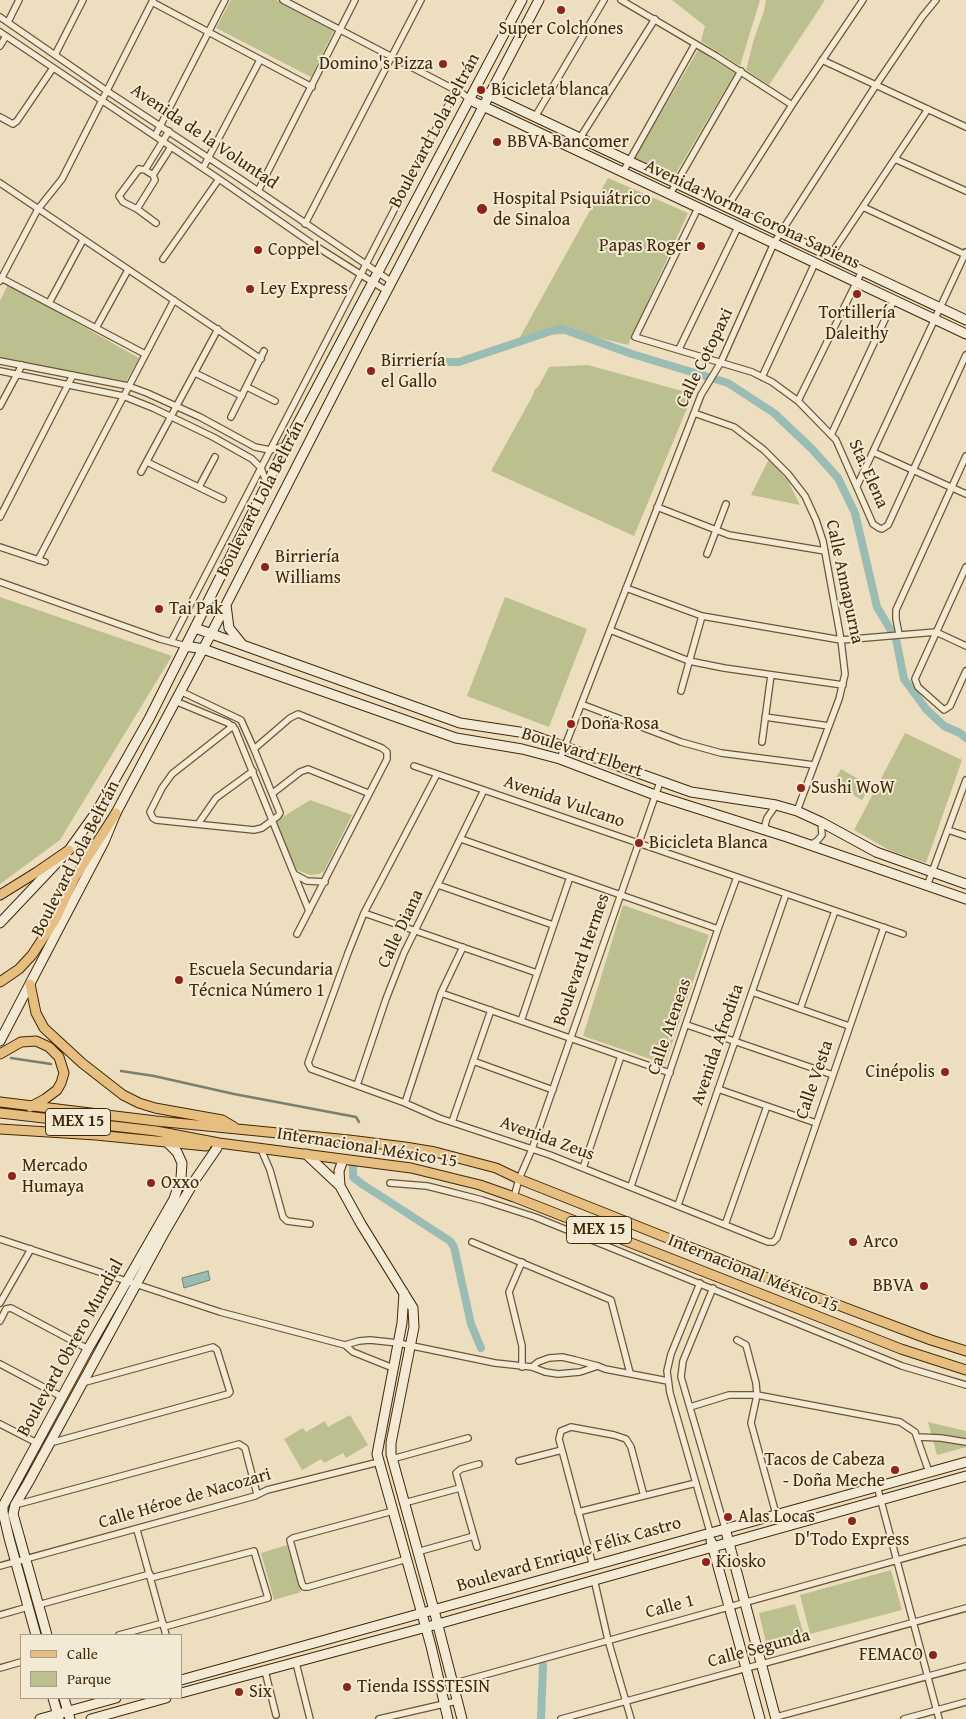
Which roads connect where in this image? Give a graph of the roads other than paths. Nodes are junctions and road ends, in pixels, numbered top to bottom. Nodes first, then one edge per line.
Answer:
1 (19, 0) edge
2 (83, 0) edge
3 (225, 0) edge
4 (355, 0) edge
5 (421, 0) edge
6 (522, 0) edge
7 (539, 0) edge
8 (604, 0) edge
9 (621, 0) edge
10 (863, 0) edge
11 (936, 0) edge
12 (152, 1) edge
13 (287, 1) edge
14 (0, 17) edge
15 (655, 19) junction
16 (8, 22) junction
17 (340, 30) junction
18 (0, 32) edge
19 (209, 32) junction
20 (6, 36) junction
21 (695, 44) junction
22 (0, 46) edge
23 (55, 54) junction
24 (391, 57) junction
25 (260, 60) junction
26 (822, 60) junction
27 (53, 68) junction
28 (741, 71) junction
29 (876, 85) junction
30 (312, 87) junction
31 (476, 89) junction
32 (456, 90) junction
33 (107, 91) junction
34 (490, 96) junction
35 (467, 97) junction
36 (102, 101) junction
37 (792, 105) junction
38 (484, 106) junction
39 (928, 109) junction
40 (0, 117) edge
41 (535, 117) junction
42 (160, 126) junction
43 (966, 127) edge
44 (169, 131) junction
45 (155, 136) junction
46 (580, 138) junction
47 (163, 142) junction
48 (171, 148) junction
49 (155, 154) junction
50 (209, 158) junction
51 (895, 158) junction
52 (163, 159) junction
53 (629, 161) junction
54 (203, 168) junction
55 (145, 170) junction
56 (623, 172) junction
57 (153, 175) junction
58 (219, 179) junction
59 (0, 183) edge
60 (676, 184) junction
61 (258, 191) junction
62 (966, 191) edge
63 (670, 194) junction
64 (726, 207) junction
65 (698, 208) junction
66 (863, 208) junction
67 (38, 209) junction
68 (137, 209) junction
69 (156, 223) dead end
70 (305, 224) junction
71 (738, 227) junction
72 (780, 232) junction
73 (83, 240) junction
74 (774, 244) junction
75 (966, 254) edge
76 (830, 256) junction
77 (163, 259) dead end
78 (815, 263) junction
79 (366, 265) junction
80 (128, 270) junction
81 (862, 271) junction
82 (378, 273) junction
83 (361, 274) junction
84 (1, 279) edge
85 (374, 282) junction
86 (392, 282) junction
87 (856, 282) junction
88 (387, 291) junction
89 (174, 300) junction
90 (894, 300) junction
91 (49, 303) junction
92 (941, 308) junction
93 (935, 320) junction
94 (966, 320) edge
95 (96, 328) junction
96 (218, 329) junction
97 (966, 334) edge
98 (679, 349) junction
99 (264, 351) dead end
100 (145, 354) junction
101 (966, 355) edge
102 (261, 359) junction
103 (0, 361) edge
104 (721, 362) junction
105 (22, 365) junction
106 (0, 371) edge
107 (195, 373) junction
108 (17, 375) junction
109 (73, 375) junction
110 (762, 377) junction
111 (69, 385) junction
112 (128, 386) junction
113 (247, 387) junction
114 (123, 396) junction
115 (242, 396) junction
116 (275, 401) dead end
117 (798, 401) junction
118 (0, 406) edge
119 (177, 406) junction
120 (694, 413) junction
121 (172, 417) junction
122 (231, 417) dead end
123 (831, 435) junction
124 (239, 438) junction
125 (286, 446) junction
126 (236, 450) junction
127 (270, 450) junction
128 (872, 452) junction
129 (966, 456) edge
130 (215, 457) dead end
131 (147, 462) junction
132 (261, 468) junction
133 (913, 470) junction
134 (141, 472) dead end
135 (267, 484) junction
136 (857, 486) junction
137 (199, 487) junction
138 (952, 488) junction
139 (966, 494) edge
140 (223, 499) dead end
141 (726, 504) dead end
142 (657, 507) junction
143 (0, 517) edge
144 (716, 530) junction
145 (0, 547) edge
146 (825, 551) junction
147 (707, 554) dead end
148 (38, 560) junction
149 (45, 562) dead end
150 (966, 567) edge
151 (0, 582) edge
152 (626, 588) junction
153 (226, 603) junction
154 (702, 616) junction
155 (195, 628) junction
156 (610, 630) junction
157 (936, 632) junction
158 (211, 634) junction
159 (899, 634) junction
160 (841, 640) junction
161 (171, 642) junction
162 (242, 645) junction
163 (186, 646) junction
164 (966, 646) edge
165 (203, 649) junction
166 (689, 661) junction
167 (966, 670) edge
168 (771, 675) junction
169 (844, 685) junction
170 (367, 689) junction
171 (180, 691) junction
172 (681, 691) dead end
173 (175, 701) junction
174 (361, 704) junction
175 (581, 704) junction
176 (765, 717) junction
177 (233, 726) junction
178 (829, 726) junction
179 (762, 742) dead end
180 (565, 746) junction
181 (254, 749) junction
182 (560, 759) junction
183 (814, 765) junction
184 (414, 766) dead end
185 (253, 770) junction
186 (437, 774) junction
187 (660, 782) junction
188 (965, 784) edge
189 (484, 790) junction
190 (273, 793) junction
191 (368, 793) junction
192 (655, 795) junction
193 (776, 806) junction
194 (797, 810) junction
195 (116, 812) junction
196 (272, 820) junction
197 (821, 822) junction
198 (198, 824) junction
199 (948, 830) junction
200 (767, 831) junction
201 (966, 836) edge
202 (461, 839) junction
203 (639, 843) junction
204 (810, 845) junction
205 (69, 850) junction
206 (931, 872) junction
207 (294, 874) junction
208 (570, 877) junction
209 (737, 877) junction
210 (325, 882) junction
211 (966, 884) edge
212 (438, 885) junction
213 (927, 886) junction
214 (786, 894) junction
215 (0, 895) edge
216 (621, 895) junction
217 (966, 899) edge
218 (834, 910) junction
219 (309, 911) junction
220 (364, 913) junction
221 (0, 923) edge
222 (553, 925) junction
223 (884, 928) junction
224 (718, 929) junction
225 (415, 930) junction
226 (297, 934) dead end
227 (903, 934) dead end
228 (463, 946) junction
229 (537, 973) junction
230 (0, 982) edge
231 (30, 984) junction
232 (752, 992) junction
233 (441, 993) junction
234 (800, 1009) junction
235 (491, 1010) junction
236 (520, 1021) junction
237 (687, 1025) junction
238 (849, 1026) junction
239 (571, 1038) junction
240 (0, 1041) edge
241 (735, 1041) junction
242 (0, 1054) edge
243 (621, 1056) junction
244 (473, 1061) junction
245 (670, 1073) junction
246 (833, 1075) junction
247 (356, 1084) junction
248 (718, 1089) junction
249 (553, 1090) junction
250 (0, 1102) edge
251 (405, 1103) junction
252 (767, 1106) junction
253 (30, 1107) junction
254 (0, 1113) edge
255 (452, 1122) junction
256 (816, 1123) junction
257 (236, 1128) junction
258 (0, 1129) edge
259 (166, 1141) junction
260 (233, 1145) junction
261 (260, 1147) junction
262 (217, 1148) junction
263 (532, 1148) junction
264 (306, 1154) junction
265 (343, 1160) junction
266 (584, 1168) junction
267 (519, 1179) junction
268 (390, 1183) dead end
269 (340, 1186) junction
270 (631, 1186) junction
271 (514, 1196) junction
272 (678, 1205) junction
273 (310, 1224) dead end
274 (725, 1225) junction
275 (0, 1239) edge
276 (472, 1242) dead end
277 (773, 1242) joint
278 (31, 1248) junction
279 (522, 1262) junction
280 (126, 1281) junction
281 (700, 1283) junction
282 (136, 1284) junction
283 (714, 1288) junction
284 (404, 1293) junction
285 (0, 1303) edge
286 (0, 1320) edge
287 (737, 1340) dead end
288 (398, 1343) junction
289 (344, 1345) junction
290 (411, 1346) junction
291 (88, 1349) junction
292 (966, 1351) edge
293 (0, 1364) edge
294 (522, 1366) junction
295 (598, 1366) junction
296 (532, 1367) junction
297 (393, 1368) junction
298 (966, 1370) edge
299 (630, 1372) junction
300 (668, 1381) junction
301 (82, 1383) junction
302 (966, 1386) edge
303 (757, 1395) junction
304 (62, 1397) junction
305 (690, 1407) junction
306 (51, 1416) junction
307 (62, 1421) junction
308 (0, 1424) edge
309 (918, 1437) junction
310 (468, 1438) dead end
311 (966, 1442) edge
312 (37, 1443) junction
313 (50, 1443) junction
314 (562, 1450) junction
315 (392, 1459) junction
316 (519, 1461) dead end
317 (379, 1462) junction
318 (966, 1462) edge
319 (479, 1464) dead end
320 (929, 1472) junction
321 (966, 1476) edge
322 (696, 1482) junction
323 (877, 1486) junction
324 (460, 1488) junction
325 (401, 1490) junction
326 (257, 1494) junction
327 (388, 1494) junction
328 (644, 1496) junction
329 (881, 1500) junction
330 (404, 1503) junction
331 (15, 1505) junction
332 (393, 1511) junction
333 (578, 1512) junction
334 (776, 1514) junction
335 (725, 1528) junction
336 (137, 1530) junction
337 (710, 1532) junction
338 (474, 1536) junction
339 (966, 1541) edge
340 (728, 1542) junction
341 (712, 1546) junction
342 (477, 1547) dead end
343 (417, 1552) junction
344 (26, 1559) junction
345 (406, 1559) junction
346 (897, 1560) junction
347 (16, 1562) junction
348 (0, 1566) edge
349 (593, 1566) junction
350 (423, 1572) junction
351 (151, 1576) junction
352 (411, 1576) junction
353 (594, 1579) junction
354 (745, 1602) junction
355 (38, 1605) junction
356 (28, 1607) junction
357 (729, 1607) junction
358 (966, 1608) edge
359 (434, 1610) junction
360 (422, 1613) junction
361 (0, 1615) edge
362 (914, 1622) junction
363 (438, 1624) junction
364 (164, 1625) junction
365 (426, 1627) junction
366 (36, 1634) edge
367 (47, 1634) edge
368 (124, 1634) edge
369 (166, 1634) edge
370 (608, 1640) junction
371 (20, 1662) edge
372 (296, 1663) junction
373 (761, 1664) junction
374 (966, 1666) edge
375 (0, 1668) edge
376 (746, 1668) junction
377 (265, 1671) junction
378 (928, 1676) junction
379 (182, 1680) edge
380 (452, 1684) junction
381 (182, 1694) edge
382 (53, 1699) edge
383 (64, 1699) edge
384 (113, 1699) edge
385 (162, 1699) edge
386 (625, 1700) junction
387 (457, 1702) junction
388 (966, 1702) edge
389 (445, 1705) junction
390 (937, 1710) junction
391 (69, 1715) edge
392 (276, 1715) dead end
393 (58, 1716) edge
394 (776, 1718) edge
395 (40, 1719) edge
396 (91, 1719) edge
397 (310, 1719) edge
398 (379, 1719) edge
399 (448, 1719) edge
400 (462, 1719) edge
401 (561, 1719) edge
402 (631, 1719) edge
403 (760, 1719) edge
404 (904, 1719) edge
405 (939, 1719) edge

1 - 16 street
2 - 23 street
3 - 19 street
4 - 17 street
5 - 24 street
6 - 31 street, Boulevard Lola Beltrán
7 - 34 street, Boulevard Lola Beltrán
8 - 41 street
9 - 15 street
10 - 26 street
11 - 29 street, Calle Cotopaxi
12 - 19 street
12 - 33 street
13 - 17 street
14 - 16 street, Avenida de la Voluntad
15 - 21 street
15 - 46 street
16 - 23 street, Avenida de la Voluntad
17 - 24 street
17 - 30 street
18 - 20 street, Avenida de la Voluntad
19 - 25 street
19 - 42 street
20 - 22 street
20 - 27 street, Avenida de la Voluntad
21 - 28 street
21 - 53 street
23 - 33 street, Avenida de la Voluntad
24 - 32 street
24 - 70 street
25 - 30 street
25 - 50 street
26 - 29 street
26 - 37 street
27 - 36 street, Avenida de la Voluntad
27 - 40 street
28 - 37 street
28 - 60 street
29 - 39 street
29 - 72 street, Calle Cotopaxi
30 - 61 street
31 - 34 street, Avenida Norma Corona Sapiens
31 - 35 street, Boulevard Lola Beltrán
32 - 35 street
32 - 79 street
33 - 36 street
33 - 42 street, Avenida de la Voluntad
34 - 38 street, Boulevard Lola Beltrán
34 - 41 street, Avenida Norma Corona Sapiens
35 - 38 street, Avenida Norma Corona Sapiens
35 - 82 street, Boulevard Lola Beltrán
36 - 45 street, Avenida de la Voluntad
36 - 67 street
37 - 64 street
38 - 56 street, Avenida Norma Corona Sapiens
38 - 86 street, Boulevard Lola Beltrán
39 - 43 street
39 - 51 street
41 - 46 street, Avenida Norma Corona Sapiens
42 - 44 street, Avenida de la Voluntad
42 - 45 street
44 - 47 street
44 - 50 street, Avenida de la Voluntad
45 - 47 street, Avenida de la Voluntad
46 - 53 street, Avenida Norma Corona Sapiens
47 - 48 street, Avenida de la Voluntad
47 - 49 street
48 - 52 street
48 - 54 street, Avenida de la Voluntad
49 - 52 street
49 - 55 street
50 - 54 street
50 - 61 street, Avenida de la Voluntad
51 - 62 street
51 - 66 street
52 - 57 street
53 - 56 street
53 - 60 street, Avenida Norma Corona Sapiens
54 - 58 street, Avenida de la Voluntad
55 - 57 street
55 - 68 street
56 - 63 street, Avenida Norma Corona Sapiens
57 - 68 street
58 - 77 street
58 - 83 street, Avenida de la Voluntad
59 - 67 street
60 - 63 street
60 - 64 street, Avenida Norma Corona Sapiens
61 - 70 street, Avenida de la Voluntad
63 - 65 street, Avenida Norma Corona Sapiens
64 - 72 street, Avenida Norma Corona Sapiens
65 - 71 street, Avenida Norma Corona Sapiens
65 - 98 street, Sta. Elena
66 - 75 street
66 - 76 street
67 - 73 street
67 - 84 street
68 - 69 street
70 - 79 street, Avenida de la Voluntad
71 - 74 street, Avenida Norma Corona Sapiens
71 - 98 street
72 - 74 street, Calle Cotopaxi
72 - 76 street, Avenida Norma Corona Sapiens
73 - 80 street
73 - 91 street
74 - 78 street, Avenida Norma Corona Sapiens
74 - 104 street, Calle Cotopaxi
75 - 92 street
76 - 81 street, Avenida Norma Corona Sapiens
78 - 87 street, Avenida Norma Corona Sapiens
78 - 110 street
79 - 82 street, Avenida de la Voluntad
79 - 83 street
80 - 89 street
80 - 95 street
81 - 87 street
81 - 92 street, Avenida Norma Corona Sapiens
82 - 85 street, Boulevard Lola Beltrán
82 - 86 street, Avenida de la Voluntad
83 - 85 street, Avenida de la Voluntad
83 - 127 street
84 - 91 street
85 - 88 street, Avenida de la Voluntad
85 - 125 street, Boulevard Lola Beltrán
86 - 88 street, Boulevard Lola Beltrán
87 - 90 street, Avenida Norma Corona Sapiens
87 - 117 street
88 - 153 street, Boulevard Lola Beltrán
89 - 96 street
89 - 100 street
90 - 93 street, Avenida Norma Corona Sapiens
90 - 123 street
91 - 95 street
92 - 93 street
92 - 94 street, Avenida Norma Corona Sapiens
93 - 97 street, Avenida Norma Corona Sapiens
93 - 128 street
95 - 100 street
96 - 102 street
96 - 107 street
98 - 104 street, Sta. Elena
99 - 102 street
100 - 112 street
101 - 133 street
102 - 113 street
103 - 105 street
104 - 110 street, Sta. Elena
104 - 120 street, Calle Cotopaxi
105 - 108 street
105 - 109 street
106 - 108 street
107 - 115 street
107 - 119 street
108 - 111 street
108 - 118 street
109 - 111 street
109 - 112 street
110 - 117 street, Sta. Elena
111 - 114 street
111 - 143 street
112 - 114 street
112 - 119 street
113 - 115 street
113 - 116 street
114 - 121 street
114 - 148 street
115 - 122 street
117 - 123 street, Sta. Elena
119 - 121 street
119 - 124 street
120 - 142 street, Calle Cotopaxi
120 - 146 street, Calle Annapurna
121 - 126 street
121 - 131 street
123 - 136 street, Sta. Elena
124 - 126 street
124 - 127 street
125 - 127 street
125 - 135 street, Boulevard Lola Beltrán
126 - 132 street
127 - 132 street
128 - 133 street
128 - 136 street
129 - 138 street
130 - 137 street
131 - 134 street
131 - 137 street
132 - 135 street
132 - 161 street
133 - 136 street, Sta. Elena
133 - 138 street
135 - 155 street, Boulevard Lola Beltrán
137 - 140 street
138 - 139 street
138 - 159 street
141 - 144 street
142 - 144 street
142 - 152 street, Calle Cotopaxi
144 - 146 street
144 - 147 street
145 - 148 street
146 - 160 street, Calle Annapurna
148 - 149 street
150 - 157 street
151 - 161 street
152 - 154 street
152 - 156 street, Calle Cotopaxi
153 - 158 street, Boulevard Lola Beltrán
153 - 162 street
154 - 160 street
154 - 166 street
155 - 158 street, Boulevard Elbert
155 - 163 street, Boulevard Lola Beltrán
156 - 166 street
156 - 175 street, Calle Cotopaxi
157 - 159 street
157 - 164 street
157 - 167 street
158 - 162 street, Boulevard Elbert
158 - 165 street, Boulevard Lola Beltrán
159 - 160 street
160 - 169 street, Calle Annapurna
161 - 163 street
162 - 170 street, Boulevard Elbert
163 - 165 street, Boulevard Elbert
163 - 205 street, Boulevard Lola Beltrán
165 - 171 street, Boulevard Lola Beltrán
165 - 174 street, Boulevard Elbert
166 - 168 street
166 - 172 street
168 - 169 street
168 - 176 street
169 - 178 street, Calle Annapurna
170 - 174 street
170 - 180 street, Boulevard Elbert
171 - 173 street, Boulevard Lola Beltrán
171 - 181 street
173 - 177 street
173 - 195 street, Boulevard Lola Beltrán
174 - 182 street, Boulevard Elbert
175 - 180 street, Calle Cotopaxi
175 - 183 street
176 - 178 street
176 - 179 street
177 - 185 street
177 - 198 street
178 - 183 street, Calle Annapurna
180 - 182 street, Calle Cotopaxi
180 - 187 street, Boulevard Elbert
181 - 190 street
181 - 191 street
182 - 192 street, Boulevard Elbert
183 - 194 street, Calle Annapurna
184 - 186 street, Avenida Vulcano
185 - 196 street
185 - 198 street
186 - 189 street, Avenida Vulcano
186 - 220 street
187 - 192 street, Boulevard Hermes
187 - 193 street, Boulevard Elbert
188 - 199 street
189 - 202 street, Calle Diana
189 - 203 street, Avenida Vulcano
190 - 191 street
190 - 196 street
191 - 210 street
192 - 200 street, Boulevard Elbert
192 - 203 street, Boulevard Hermes
193 - 194 street, Boulevard Elbert
193 - 200 street
194 - 197 street, Boulevard Elbert
195 - 230 main road
195 - 231 street, Boulevard Lola Beltrán
196 - 198 street
196 - 207 street
197 - 204 street
197 - 206 street, Boulevard Elbert
199 - 201 street
199 - 206 street
200 - 204 street, Boulevard Elbert
202 - 208 street
202 - 212 street, Calle Diana
203 - 209 street, Avenida Vulcano
203 - 216 street, Boulevard Hermes
204 - 213 street, Boulevard Elbert
205 - 215 main road
205 - 221 street, Boulevard Lola Beltrán
206 - 211 street, Boulevard Elbert
206 - 213 street
207 - 210 street
207 - 219 street
208 - 216 street
208 - 222 street
209 - 214 street, Avenida Vulcano
209 - 224 street, Calle Ateneas
210 - 219 street
212 - 222 street
212 - 225 street, Calle Diana
213 - 217 street, Boulevard Elbert
214 - 218 street, Avenida Vulcano
214 - 232 street, Avenida Afrodita
216 - 224 street
216 - 239 street, Boulevard Hermes
218 - 223 street, Avenida Vulcano
218 - 234 street
219 - 226 street
220 - 225 street
220 - 247 street, Avenida Zeus
222 - 229 street
223 - 227 street, Avenida Vulcano
223 - 238 street, Calle Vesta
224 - 237 street, Calle Ateneas
225 - 228 street
225 - 247 street, Calle Diana
228 - 229 street
228 - 233 street
229 - 236 street
231 - 240 street, Boulevard Lola Beltrán
231 - 257 main road
232 - 234 street
232 - 241 street, Avenida Afrodita
233 - 235 street
233 - 251 street
234 - 238 street
235 - 236 street
235 - 244 street
236 - 239 street
237 - 241 street
237 - 245 street, Calle Ateneas
238 - 246 street, Calle Vesta
239 - 243 street
239 - 249 street, Boulevard Hermes
241 - 246 street
241 - 248 street, Avenida Afrodita
242 - 253 main road
243 - 245 street
243 - 266 street
244 - 249 street
244 - 255 street
245 - 270 street, Calle Ateneas
246 - 256 street, Calle Vesta
247 - 251 street, Avenida Zeus
248 - 252 street
248 - 272 street, Avenida Afrodita
249 - 263 street, Boulevard Hermes
250 - 253 main road, Internacional México 15 / MEX 15
251 - 255 street, Avenida Zeus
252 - 256 street
252 - 274 street
253 - 257 main road, Internacional México 15 / MEX 15
254 - 260 main road, Internacional México 15 / MEX 15
255 - 263 street, Avenida Zeus
256 - 277 street, Calle Vesta
257 - 267 main road, Internacional México 15 / MEX 15
258 - 259 main road
259 - 262 main road
259 - 280 street, Boulevard Obrero Mundial
260 - 261 main road, Internacional México 15 / MEX 15
260 - 262 main road
261 - 264 main road, Internacional México 15 / MEX 15
261 - 273 street
262 - 282 street, Boulevard Obrero Mundial
263 - 266 street, Avenida Zeus
263 - 267 street, Boulevard Hermes
264 - 265 main road, Internacional México 15 / MEX 15
264 - 269 street
265 - 269 street
265 - 271 main road, Internacional México 15 / MEX 15
266 - 270 street, Avenida Zeus
267 - 271 street, Boulevard Hermes
267 - 292 main road, Internacional México 15 / MEX 15
268 - 281 street
269 - 284 street
270 - 272 street, Avenida Zeus
271 - 298 main road, Internacional México 15 / MEX 15
272 - 274 street, Avenida Zeus
274 - 277 street, Avenida Zeus
275 - 278 street
276 - 279 street
278 - 280 street
278 - 285 street
279 - 294 street
279 - 299 street
280 - 282 street
280 - 291 street, Boulevard Obrero Mundial
281 - 283 street
281 - 300 street
282 - 289 street
282 - 301 street, Boulevard Obrero Mundial
283 - 302 street
283 - 305 street
284 - 288 street
284 - 290 street
286 - 291 street
287 - 303 street
288 - 289 street
288 - 290 street
288 - 297 street
289 - 297 street
290 - 294 street
290 - 315 street
291 - 304 street, Boulevard Obrero Mundial
293 - 304 street
294 - 296 street
295 - 296 street
295 - 296 street
295 - 299 street
297 - 317 street
299 - 300 street
300 - 322 street
301 - 307 street, Boulevard Obrero Mundial
301 - 313 street
303 - 305 street
303 - 309 street
303 - 334 street
304 - 306 street, Boulevard Obrero Mundial
305 - 335 street
306 - 307 street
306 - 312 street, Boulevard Obrero Mundial
307 - 313 street, Boulevard Obrero Mundial
308 - 312 street
309 - 311 street
309 - 320 street
310 - 315 street
312 - 347 street, Boulevard Obrero Mundial
313 - 331 street, Boulevard Obrero Mundial
314 - 316 street
314 - 328 street
314 - 333 street
315 - 325 street
317 - 326 street, Calle Héroe de Nacozari
317 - 327 street
318 - 320 street, Boulevard Enrique Félix Castro
319 - 324 street
320 - 323 street, Boulevard Enrique Félix Castro
321 - 329 street, Boulevard Enrique Félix Castro
322 - 328 street
322 - 337 street
323 - 329 street
323 - 334 street, Boulevard Enrique Félix Castro
324 - 330 street
324 - 338 street
325 - 327 street
325 - 330 street
326 - 331 street
326 - 336 street, Calle Héroe de Nacozari
327 - 332 street
328 - 333 street
329 - 340 street, Boulevard Enrique Félix Castro
329 - 346 street
330 - 343 street
331 - 344 street
332 - 345 street
332 - 345 street
333 - 349 street
334 - 335 street, Boulevard Enrique Félix Castro
335 - 337 street, Boulevard Enrique Félix Castro
335 - 340 street
336 - 344 street, Calle Héroe de Nacozari
336 - 351 street
337 - 341 street
337 - 349 street, Boulevard Enrique Félix Castro
338 - 342 street
338 - 343 street
339 - 346 street, Calle 1
340 - 341 street, Boulevard Enrique Félix Castro
340 - 354 street
341 - 353 street, Boulevard Enrique Félix Castro
341 - 357 street
343 - 350 street
344 - 347 street, Calle Héroe de Nacozari
344 - 355 street
345 - 352 street
346 - 354 street, Calle 1
346 - 362 street
347 - 348 street, Calle Héroe de Nacozari
347 - 356 street, Boulevard Obrero Mundial
349 - 359 street, Boulevard Enrique Félix Castro
350 - 352 street
350 - 359 street
351 - 355 street
351 - 364 street
351 - 364 street
352 - 360 street
353 - 363 street, Boulevard Enrique Félix Castro
353 - 370 street
354 - 357 street, Calle 1
354 - 373 street
355 - 367 street
356 - 361 street
356 - 366 street, Boulevard Obrero Mundial
357 - 370 street, Calle 1
357 - 376 street
358 - 362 street, Calle Segunda
359 - 360 street, Boulevard Enrique Félix Castro
359 - 363 street
360 - 365 street
360 - 379 street, Boulevard Enrique Félix Castro
362 - 373 street, Calle Segunda
362 - 378 street
363 - 365 street, Boulevard Enrique Félix Castro
363 - 380 street
364 - 368 street
364 - 369 street
365 - 372 street, Boulevard Enrique Félix Castro
365 - 389 street
370 - 380 street, Calle 1
370 - 386 street
371 - 375 street
372 - 377 street, Boulevard Enrique Félix Castro
372 - 397 street
373 - 376 street, Calle Segunda
373 - 394 street
374 - 378 street
376 - 386 street, Calle Segunda
376 - 403 street
377 - 381 street, Boulevard Enrique Félix Castro
377 - 392 street
378 - 390 street
378 - 394 street
380 - 387 street
382 - 393 street
383 - 391 street
384 - 391 street
385 - 396 street
386 - 401 street, Calle Segunda
386 - 402 street
387 - 389 street
387 - 400 street
388 - 390 street
389 - 398 street
389 - 399 street
390 - 404 street
390 - 405 street
391 - 393 street
393 - 395 street

